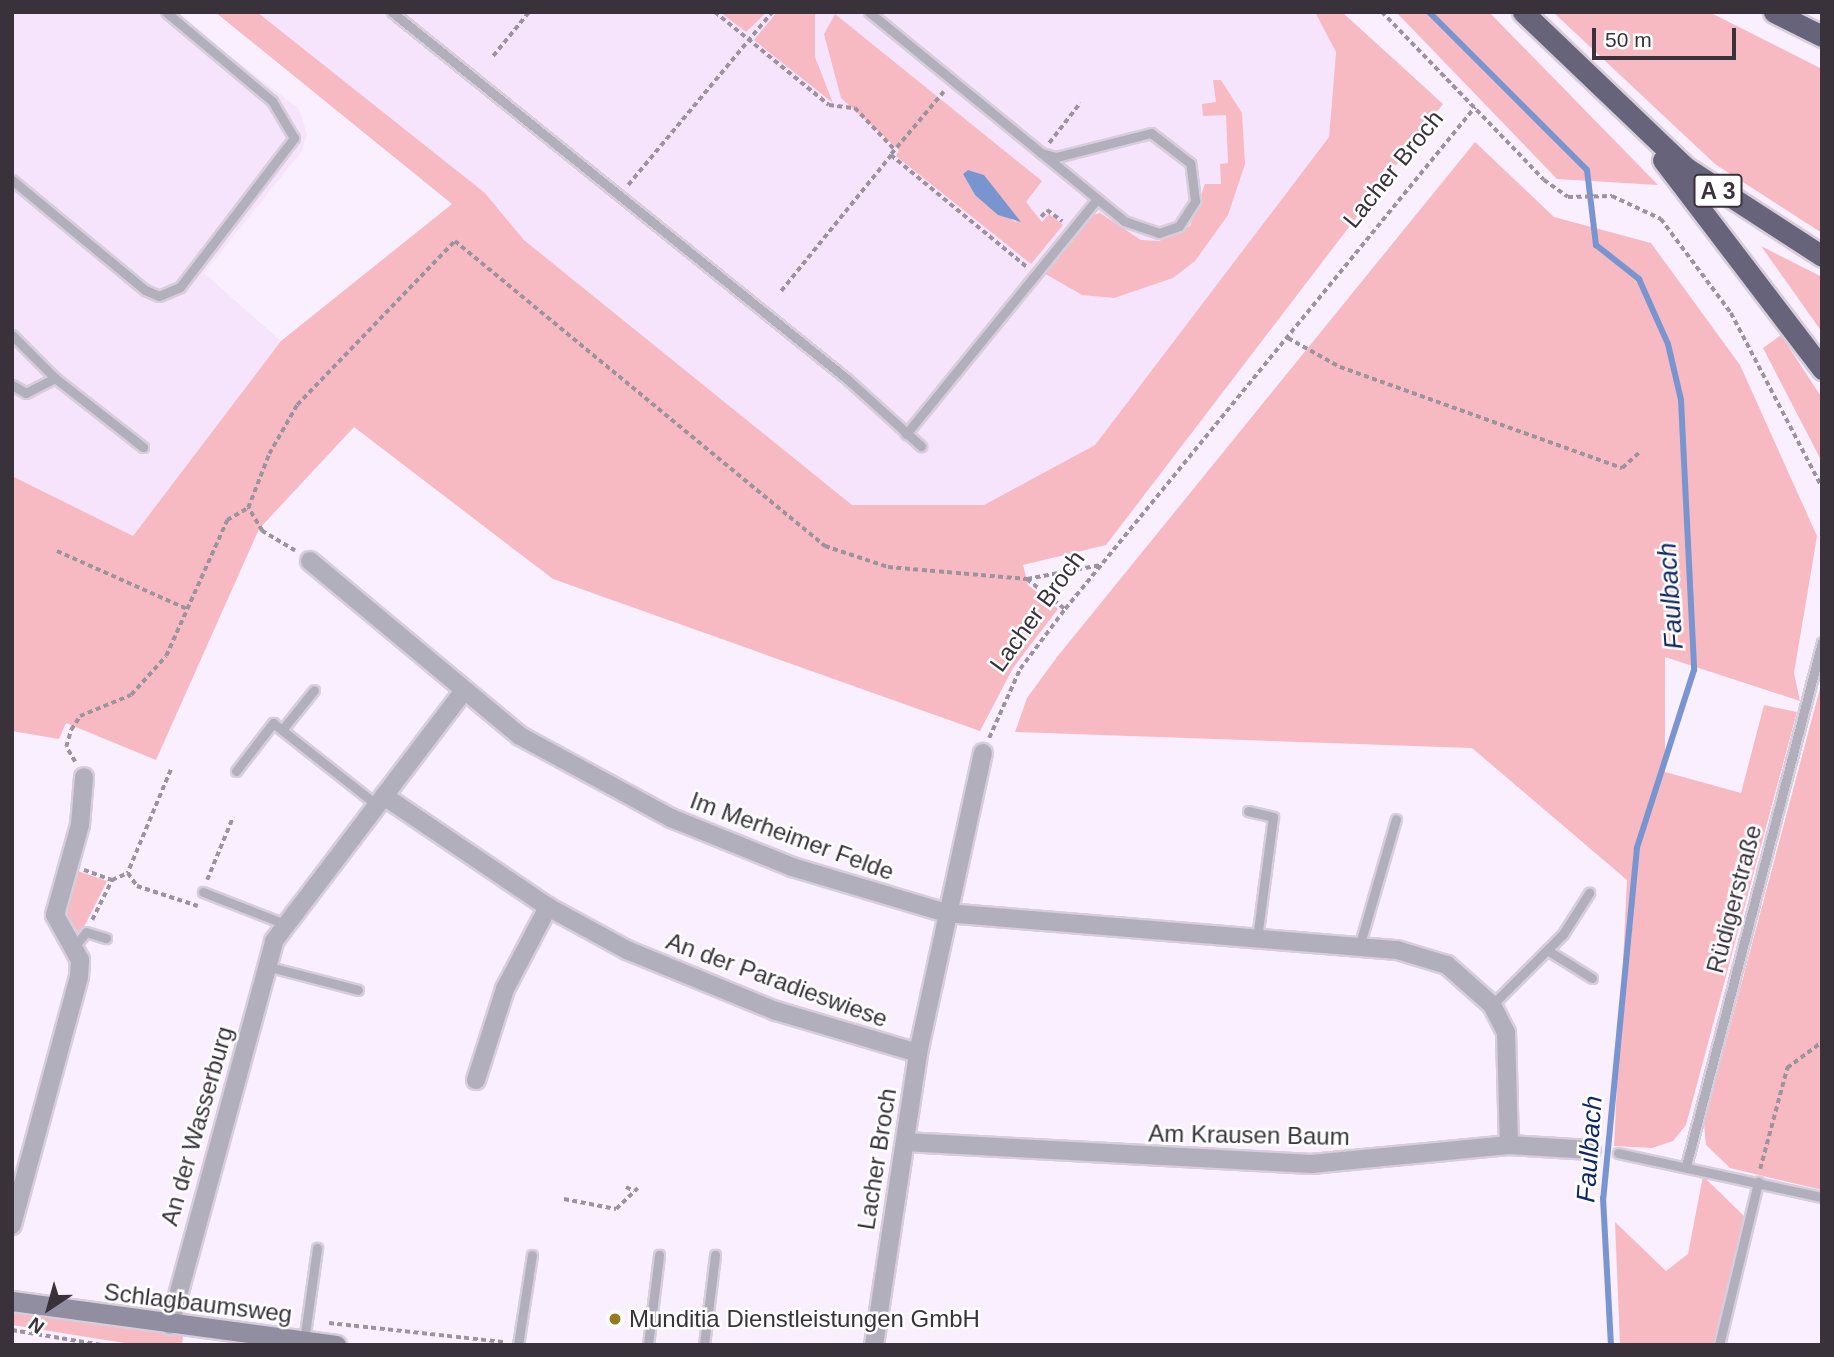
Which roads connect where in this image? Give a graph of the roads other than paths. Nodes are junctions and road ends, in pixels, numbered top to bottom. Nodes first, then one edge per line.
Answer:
1 (166, 12) edge
2 (392, 12) edge
3 (869, 12) edge
4 (1523, 12) edge
5 (1774, 12) edge
6 (1822, 36) edge
7 (1624, 113) junction
8 (1041, 153) junction
9 (12, 180) edge
10 (1097, 199) junction
11 (1822, 256) edge
12 (12, 335) edge
13 (1822, 369) edge
14 (55, 378) junction
15 (12, 385) edge
16 (906, 434) junction
17 (921, 446) dead end
18 (143, 447) dead end
19 (310, 561) road end
20 (1822, 642) edge
21 (314, 690) dead end
22 (462, 693) junction
23 (282, 730) junction
24 (983, 753) road end
25 (236, 771) dead end
26 (84, 777) road end
27 (381, 801) junction
28 (1248, 811) dead end
29 (1396, 819) dead end
30 (203, 892) road end
31 (1589, 893) dead end
32 (548, 907) junction
33 (946, 913) junction
34 (285, 924) junction
35 (106, 938) dead end
36 (1257, 939) junction
37 (74, 947) junction
38 (1359, 947) junction
39 (1547, 950) junction
40 (266, 966) junction
41 (1592, 978) dead end
42 (358, 990) dead end
43 (1492, 1005) junction
44 (918, 1053) junction
45 (476, 1080) dead end
46 (905, 1142) junction
47 (1509, 1145) junction
48 (1591, 1150) dead end
49 (1618, 1153) dead end
50 (1686, 1166) junction
51 (1758, 1182) junction
52 (1822, 1198) edge
53 (12, 1226) edge
54 (317, 1248) dead end
55 (532, 1255) dead end
56 (659, 1255) dead end
57 (715, 1255) dead end
58 (12, 1301) edge
59 (170, 1325) junction
60 (304, 1341) junction
61 (336, 1345) edge
62 (517, 1345) edge
63 (648, 1345) edge
64 (704, 1345) edge
65 (874, 1345) edge
66 (1719, 1345) edge

1 - 9 lane
2 - 16 lane
3 - 8 lane
4 - 7 highway
5 - 6 highway
7 - 11 highway, A 3
7 - 13 highway
8 - 10 lane
8 - 10 lane
10 - 16 lane
12 - 14 lane
14 - 15 lane
14 - 18 lane
16 - 17 lane
19 - 22 street, Im Merheimer Felde
20 - 50 lane, Rüdigerstraße
21 - 23 lane
22 - 27 street, An der Wasserburg
22 - 33 street, Im Merheimer Felde
23 - 25 lane
23 - 27 lane
24 - 33 street, Lacher Broch
26 - 37 street
27 - 32 street, An der Paradieswiese
27 - 34 street, An der Wasserburg
28 - 36 lane
29 - 38 lane
30 - 34 lane
31 - 39 lane
32 - 44 street, An der Paradieswiese
32 - 45 street
33 - 36 street, Im Merheimer Felde
33 - 44 street, Lacher Broch
34 - 40 street, An der Wasserburg
35 - 37 lane
36 - 38 street, Im Merheimer Felde
37 - 53 street
38 - 43 street, Im Merheimer Felde
39 - 41 lane
39 - 43 lane
40 - 42 lane
40 - 59 street, An der Wasserburg
43 - 47 street, Im Merheimer Felde
44 - 46 street, Lacher Broch
46 - 47 street, Am Krausen Baum
46 - 65 street, Lacher Broch
47 - 48 street, Am Krausen Baum
49 - 50 lane
50 - 51 lane
51 - 52 lane
51 - 66 lane
54 - 60 lane
55 - 62 lane
56 - 63 lane
57 - 64 lane
58 - 59 main road, Schlagbaumsweg
59 - 60 main road, Schlagbaumsweg
60 - 61 main road, Schlagbaumsweg

